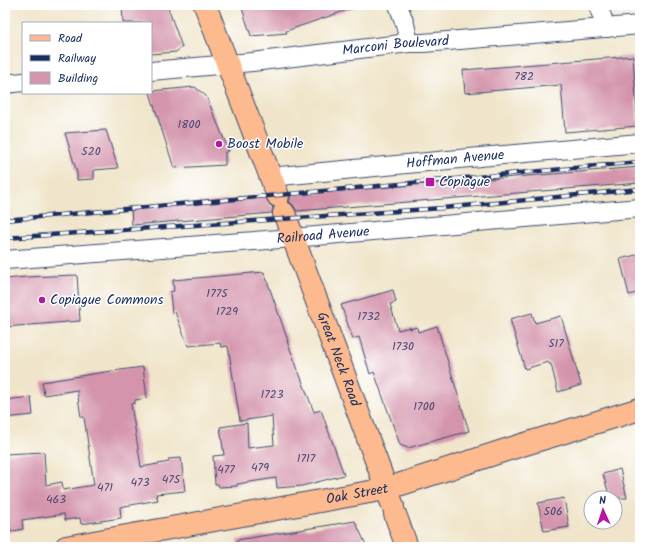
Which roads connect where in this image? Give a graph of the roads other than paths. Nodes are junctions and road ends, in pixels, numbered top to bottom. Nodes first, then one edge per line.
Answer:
1 (205, 5) edge
2 (398, 5) edge
3 (598, 5) edge
4 (640, 25) edge
5 (606, 28) junction
6 (410, 43) junction
7 (228, 64) junction
8 (152, 71) edge
9 (22, 82) edge
10 (5, 84) edge
11 (640, 143) edge
12 (277, 195) junction
13 (640, 208) edge
14 (293, 238) junction
15 (5, 260) edge
16 (640, 409) edge
17 (391, 503) junction
18 (66, 547) edge
19 (407, 547) edge

1 - 7 main road, Great Neck Road
2 - 6 street
3 - 5 street
4 - 5 street, Marconi Boulevard
5 - 6 street, Marconi Boulevard
6 - 7 street, Marconi Boulevard
7 - 8 street, Marconi Boulevard
7 - 12 main road, Great Neck Road
9 - 10 street
11 - 12 street, Hoffman Avenue
12 - 14 main road, Great Neck Road
13 - 14 street, Railroad Avenue
14 - 15 street, Railroad Avenue
14 - 17 main road, Great Neck Road
16 - 17 main road, Oak Street
17 - 18 main road, Oak Street
17 - 19 main road, Great Neck Road

